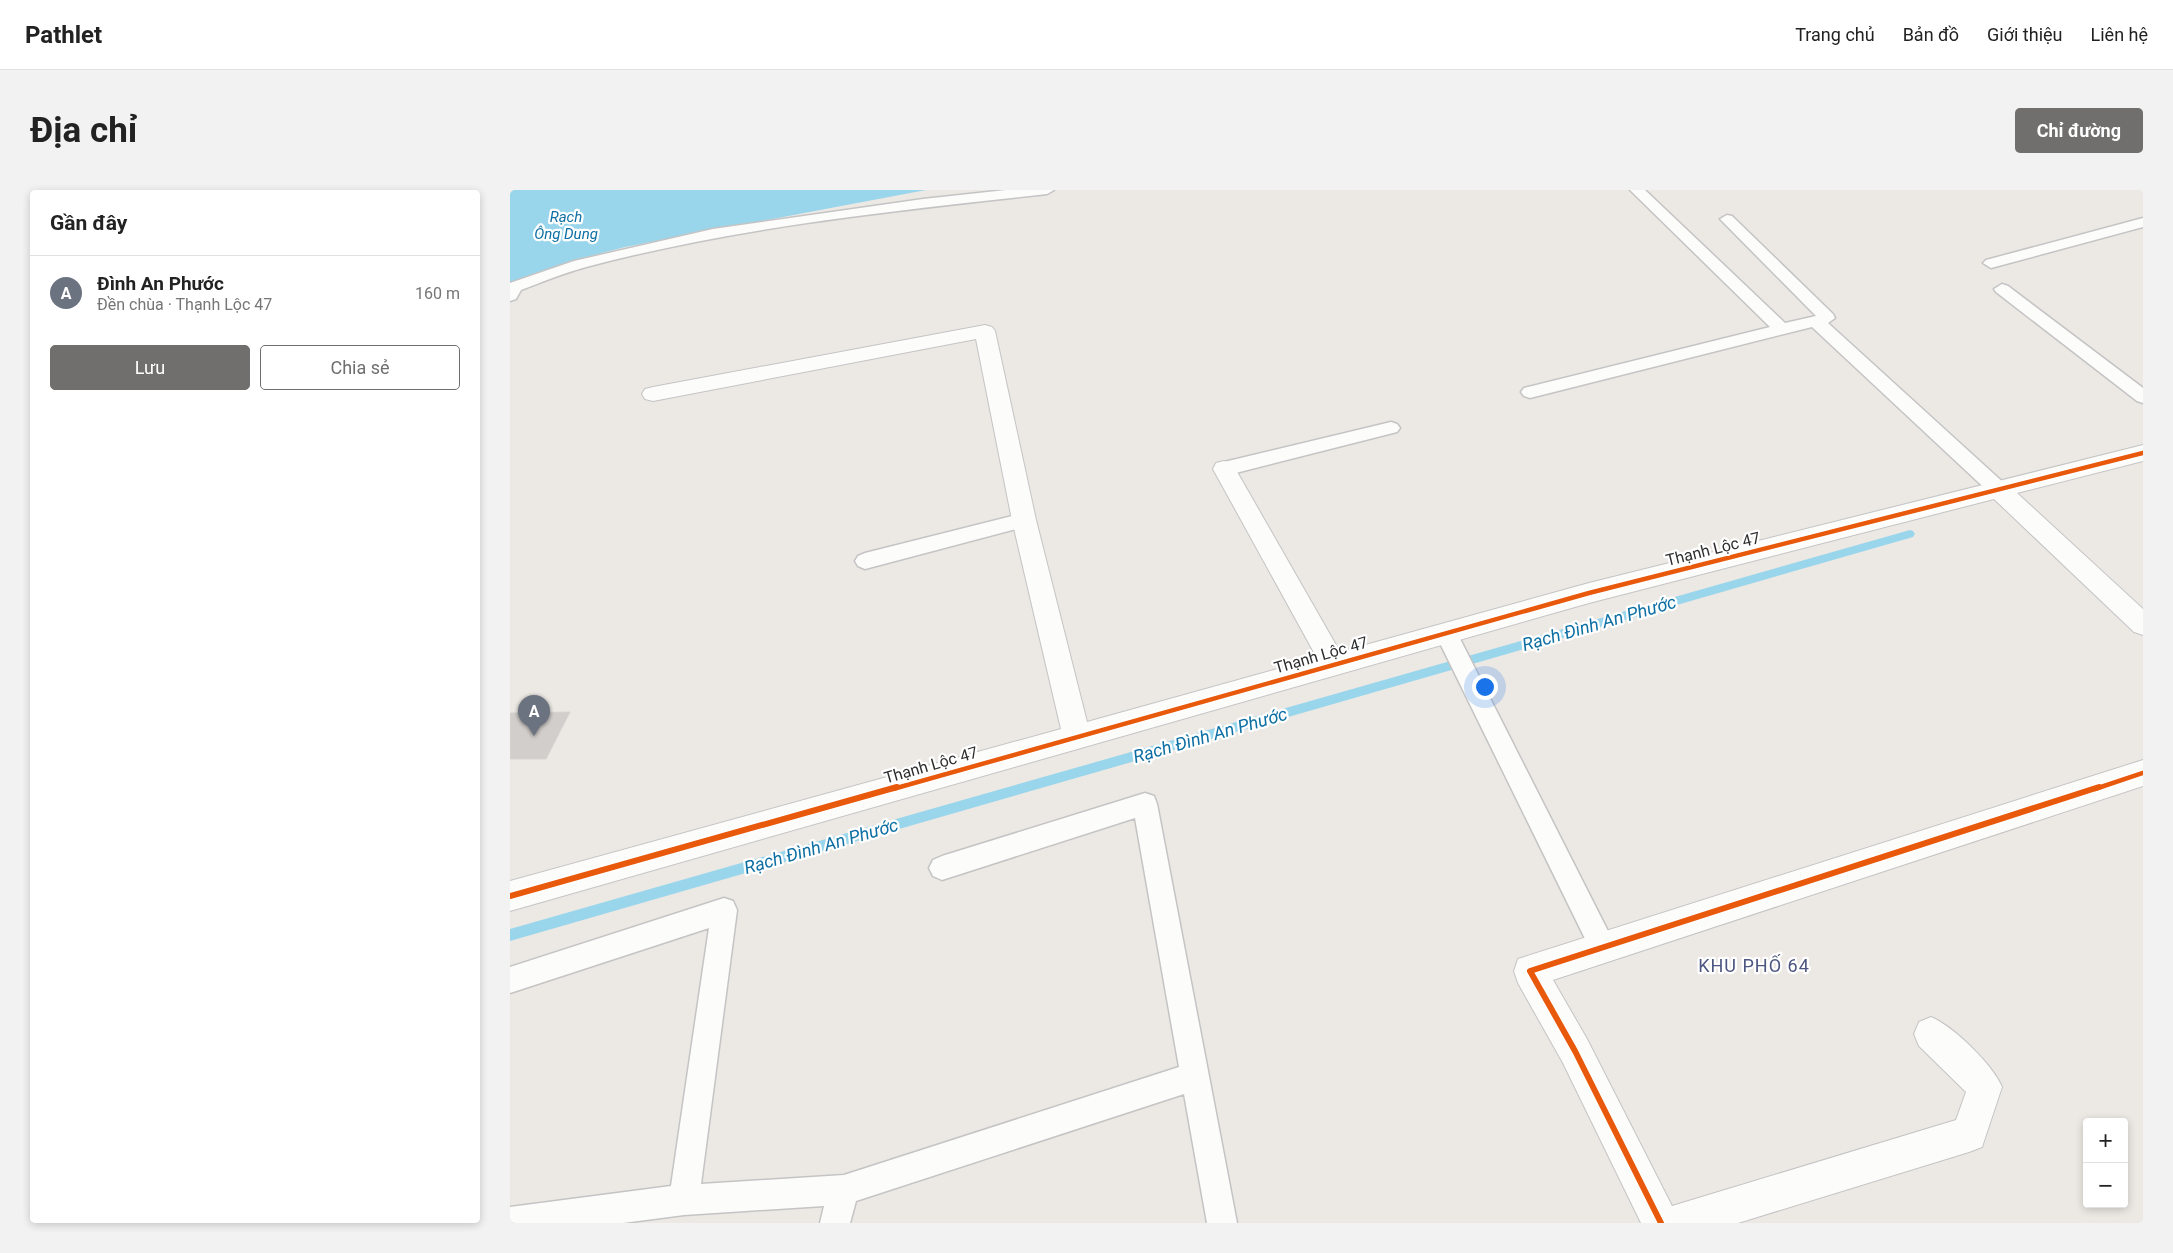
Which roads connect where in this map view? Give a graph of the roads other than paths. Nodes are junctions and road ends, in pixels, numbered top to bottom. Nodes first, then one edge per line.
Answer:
1 (1047, 190) edge
2 (1636, 190) edge
3 (1727, 219) dead end
4 (2143, 222) edge
5 (1991, 264) dead end
6 (2002, 288) dead end
7 (510, 296) edge
8 (1816, 321) junction
9 (1780, 329) junction
10 (1530, 392) dead end
11 (653, 394) dead end
12 (2143, 397) edge
13 (1391, 428) dead end
14 (2143, 453) edge
15 (1224, 469) joint
16 (1999, 490) junction
17 (1024, 520) junction
18 (866, 561) dead end
19 (2143, 626) edge
20 (1446, 633) junction
21 (1334, 665) junction
22 (1077, 737) junction
23 (2143, 772) edge
24 (942, 868) dead end
25 (510, 896) edge
26 (1603, 948) junction
27 (510, 980) edge
28 (1931, 1034) dead end
29 (1195, 1076) junction
30 (844, 1190) junction
31 (684, 1200) junction
32 (510, 1222) edge
33 (835, 1223) edge
34 (1222, 1223) edge
35 (1661, 1223) edge
36 (1677, 1223) edge

1 - 7 lane
2 - 9 lane
3 - 8 lane
4 - 5 lane
6 - 12 lane
8 - 9 lane
8 - 16 lane
9 - 10 lane
11 - 17 street
13 - 15 lane
14 - 16 street, Thạnh Lộc 47
15 - 21 street
16 - 19 street
16 - 20 street, Thạnh Lộc 47
17 - 18 lane
17 - 22 street
20 - 21 street, Thạnh Lộc 47
20 - 26 lane
21 - 22 street, Thạnh Lộc 47
22 - 25 street, Thạnh Lộc 47
23 - 26 street
24 - 29 lane
26 - 35 street
27 - 31 lane
28 - 36 street
29 - 30 lane
29 - 34 lane
30 - 31 lane
30 - 33 lane
31 - 32 lane

